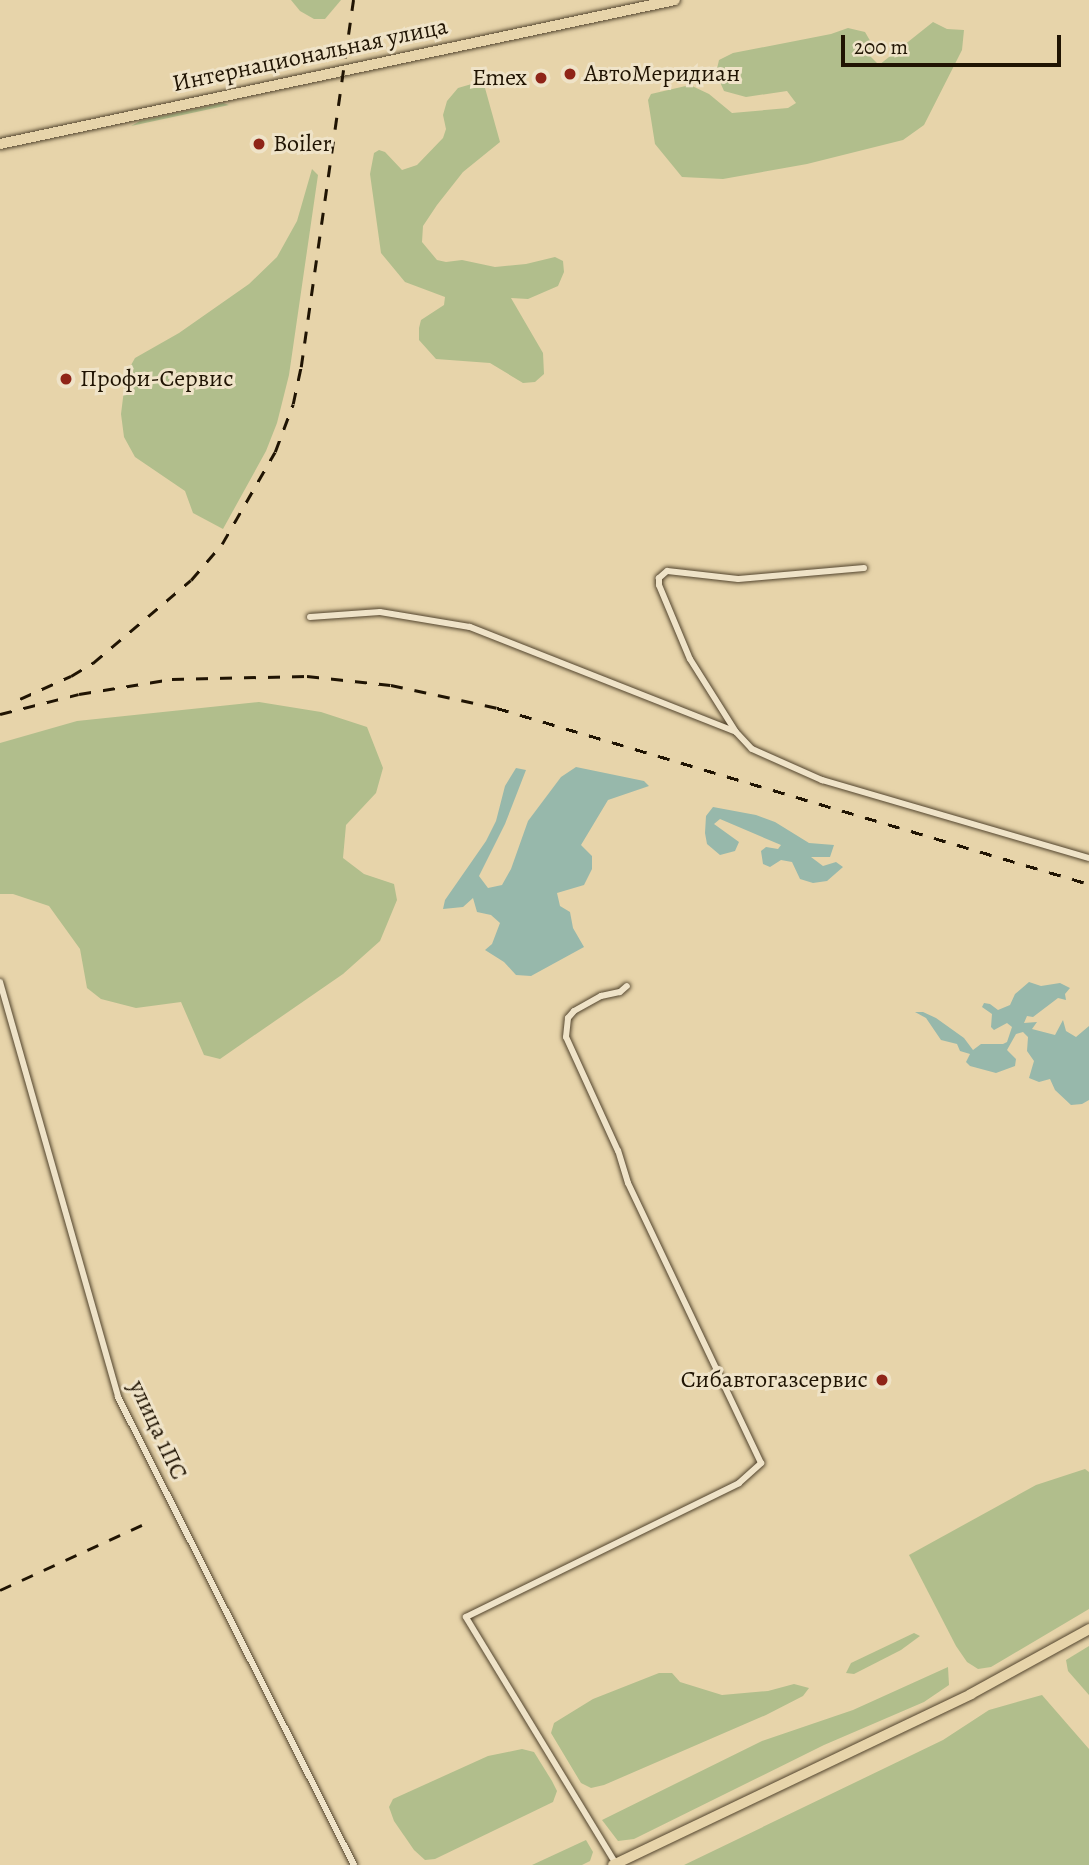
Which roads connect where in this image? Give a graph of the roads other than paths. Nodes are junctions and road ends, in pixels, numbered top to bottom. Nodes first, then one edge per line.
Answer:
1 (675, 0) edge
2 (0, 142) edge
3 (864, 568) dead end
4 (310, 617) dead end
5 (736, 732) junction
6 (1089, 858) edge
7 (0, 982) edge
8 (627, 986) dead end
9 (1089, 1629) edge
10 (615, 1864) edge
11 (354, 1865) edge

1 - 2 main road, Интернациональная улица
3 - 5 street
4 - 5 street
5 - 6 street
7 - 11 street, улица 1ПС
8 - 10 street
9 - 10 main road

